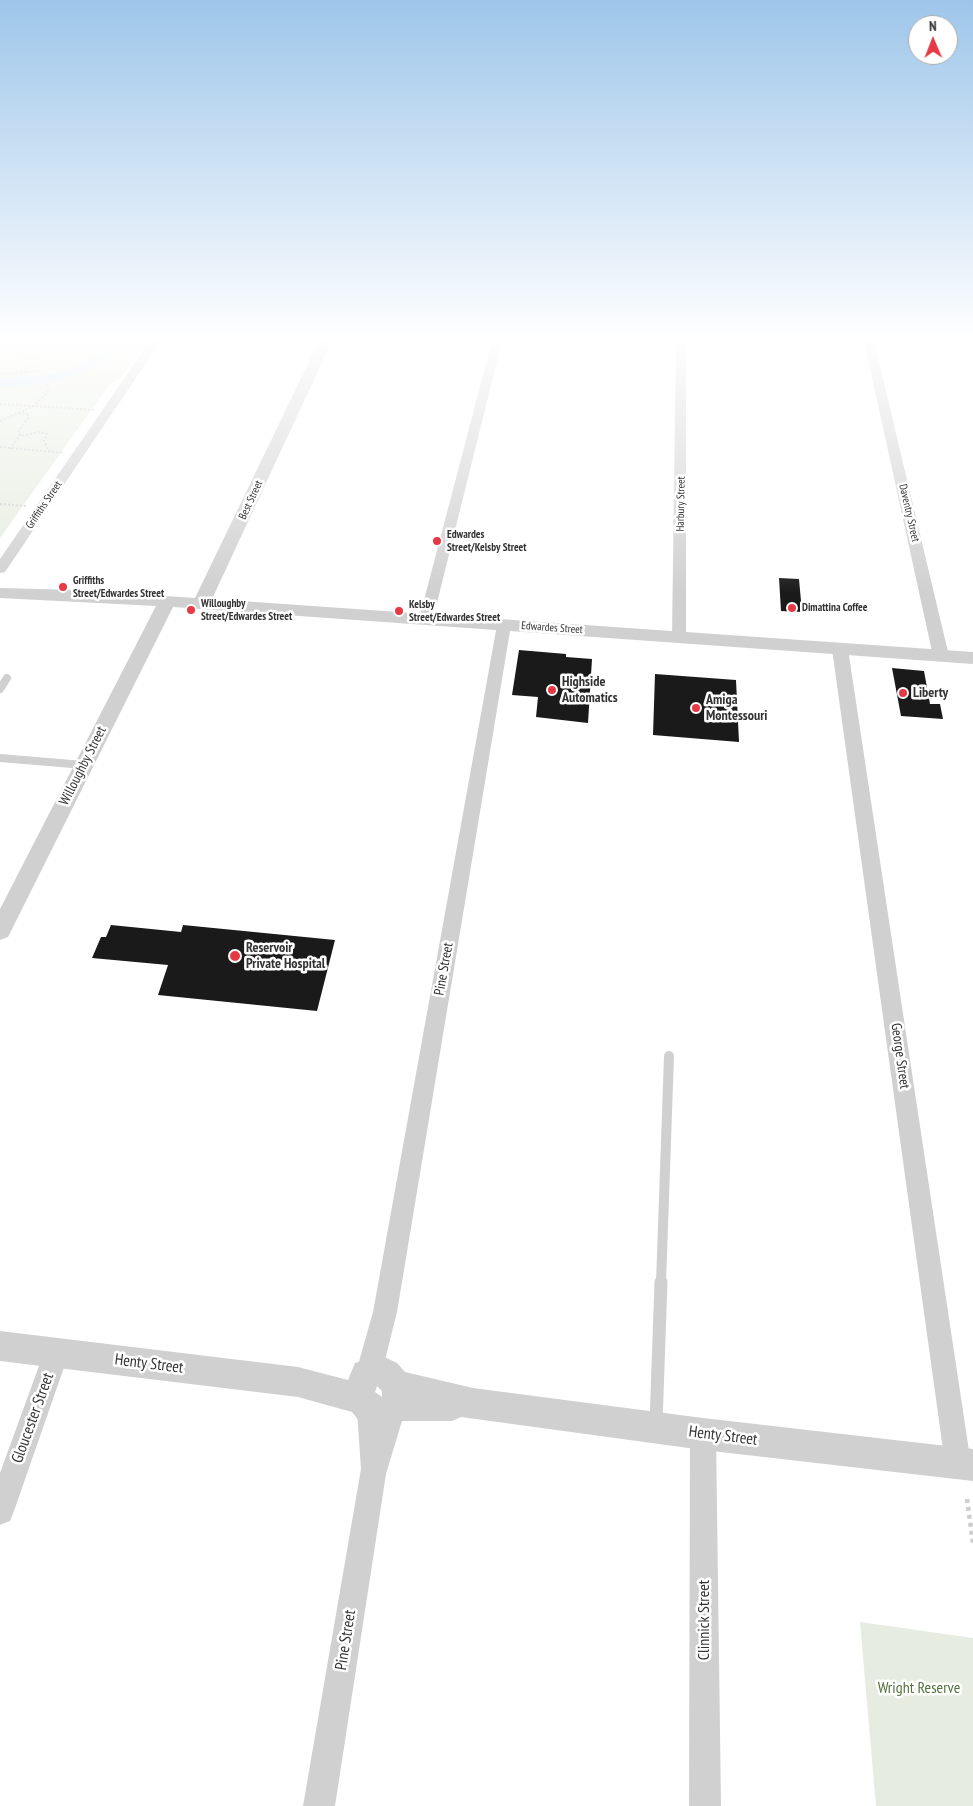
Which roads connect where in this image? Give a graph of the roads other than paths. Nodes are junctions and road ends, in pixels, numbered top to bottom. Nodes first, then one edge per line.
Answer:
1 (99, 425) edge
2 (286, 425) edge
3 (475, 425) edge
4 (681, 425) edge
5 (888, 425) edge
6 (0, 569) edge
7 (0, 587) edge
8 (0, 593) edge
9 (71, 595) junction
10 (167, 601) junction
11 (201, 604) junction
12 (426, 619) junction
13 (504, 625) junction
14 (679, 637) junction
15 (840, 649) junction
16 (941, 656) junction
17 (973, 658) edge
18 (7, 678) dead end
19 (0, 690) edge
20 (0, 758) edge
21 (84, 765) junction
22 (0, 931) edge
23 (669, 1056) dead end
24 (0, 1346) edge
25 (56, 1353) junction
26 (380, 1391) junction
27 (656, 1427) junction
28 (703, 1434) junction
29 (966, 1464) edge
30 (0, 1511) edge
31 (319, 1806) edge
32 (705, 1806) edge

1 - 6 street, Griffiths Street
2 - 11 street, Best Street
3 - 12 street
4 - 14 street, Harbury Street
5 - 16 street, Daventry Street
7 - 9 street, Edwardes Street
8 - 9 street, Edwardes Street
9 - 10 street, Edwardes Street
10 - 11 street, Edwardes Street
10 - 21 street, Willoughby Street
11 - 12 street, Edwardes Street
12 - 13 street, Edwardes Street
13 - 14 street, Edwardes Street
13 - 26 street, Pine Street
14 - 15 street, Edwardes Street
15 - 16 street, Edwardes Street
15 - 29 street, George Street
16 - 17 street, Edwardes Street
18 - 19 lane
20 - 21 lane
21 - 22 street, Willoughby Street
23 - 27 lane
24 - 25 street, Henty Street
25 - 26 street, Henty Street
25 - 30 street, Gloucester Street
26 - 27 street, Henty Street
26 - 31 street, Pine Street
27 - 28 street, Henty Street
28 - 29 street, Henty Street
28 - 32 street, Clinnick Street

